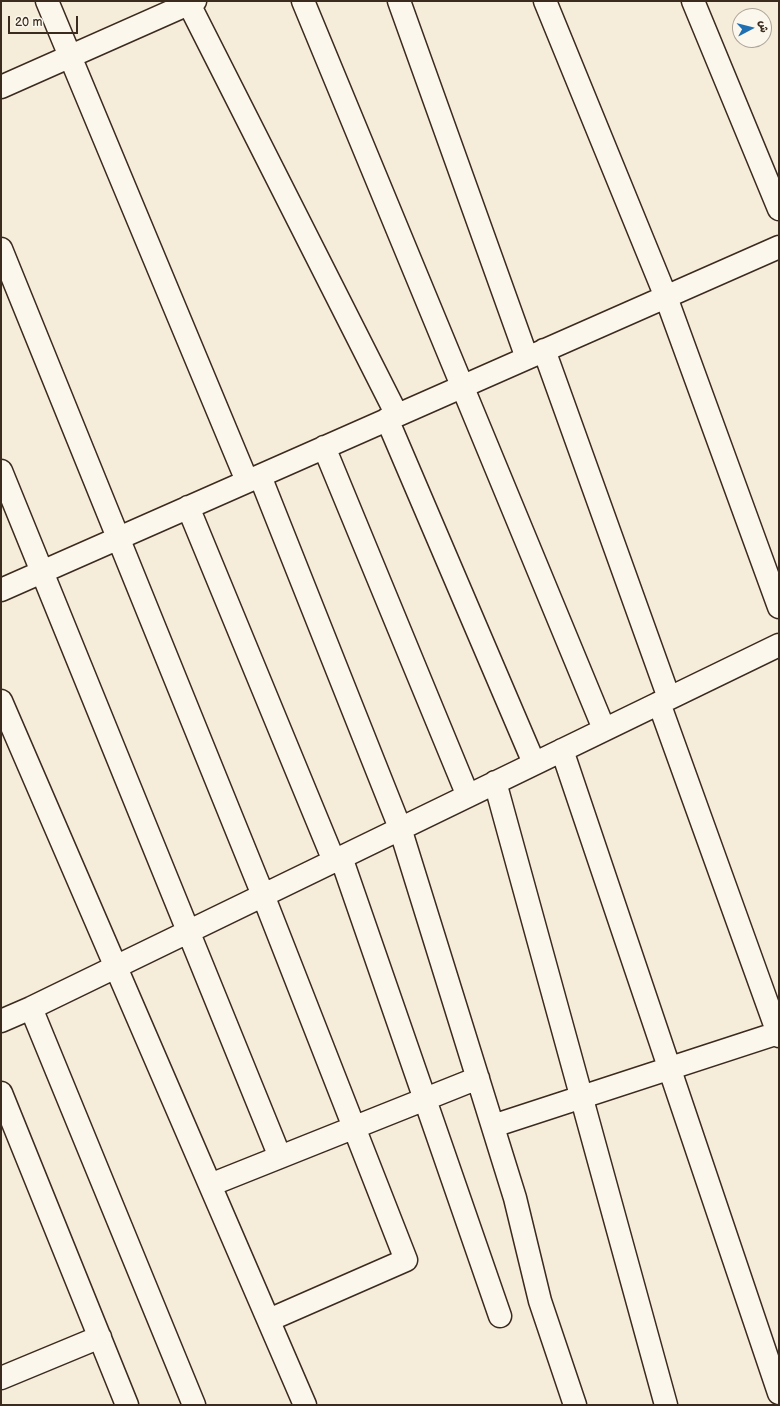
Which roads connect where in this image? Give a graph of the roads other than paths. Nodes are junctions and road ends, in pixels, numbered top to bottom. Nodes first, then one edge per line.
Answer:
1 (47, 1) edge
2 (303, 1) edge
3 (399, 1) edge
4 (545, 1) edge
5 (693, 1) edge
6 (192, 2) edge
7 (70, 57) junction
8 (1, 87) edge
9 (779, 209) edge
10 (779, 247) edge
11 (1, 249) edge
12 (666, 296) junction
13 (535, 354) junction
14 (462, 386) junction
15 (392, 417) junction
16 (324, 448) junction
17 (1, 471) edge
18 (253, 478) junction
19 (188, 507) junction
20 (118, 538) junction
21 (42, 572) junction
22 (1, 590) edge
23 (779, 607) edge
24 (779, 645) edge
25 (664, 700) junction
26 (1, 701) edge
27 (604, 730) junction
28 (562, 750) junction
29 (534, 764) junction
30 (495, 782) junction
31 (468, 796) junction
32 (400, 828) junction
33 (337, 859) junction
34 (263, 895) junction
35 (188, 931) junction
36 (116, 966) junction
37 (771, 990) edge
38 (31, 1008) junction
39 (2, 1017) edge
40 (778, 1035) edge
41 (670, 1068) junction
42 (478, 1078) junction
43 (1, 1093) edge
44 (582, 1097) junction
45 (425, 1099) junction
46 (493, 1126) junction
47 (354, 1127) junction
48 (280, 1157) junction
49 (210, 1185) junction
50 (500, 1316) dead end
51 (269, 1320) junction
52 (100, 1337) junction
53 (1, 1378) edge
54 (779, 1393) edge
55 (127, 1405) edge
56 (194, 1405) edge
57 (305, 1405) edge
58 (575, 1405) edge
59 (666, 1405) edge

1 - 7 street
2 - 14 street
3 - 13 street
4 - 12 street
5 - 9 street
6 - 7 street
6 - 15 street
7 - 8 street
7 - 18 street
10 - 12 street
11 - 20 street
12 - 13 street
12 - 23 street
13 - 14 street
13 - 25 street
14 - 15 street
14 - 27 street
15 - 16 street
15 - 29 street
16 - 18 street
16 - 31 street
17 - 21 street
18 - 19 street
18 - 32 street
19 - 20 street
19 - 33 street
20 - 21 street
20 - 34 street
21 - 22 street
21 - 35 street
24 - 25 street
25 - 27 street
25 - 37 street
26 - 36 street
27 - 28 street
28 - 29 street
28 - 41 street
29 - 30 street
30 - 31 street
30 - 44 street
31 - 32 street
32 - 33 street
32 - 42 street
33 - 34 street
33 - 45 street
34 - 35 street
34 - 47 street
35 - 36 street
35 - 48 street
36 - 38 street
36 - 49 street
37 - 40 street
38 - 39 street
38 - 56 street
40 - 41 street
41 - 44 street
41 - 54 street
42 - 45 street
42 - 46 street
43 - 52 street
44 - 46 street
44 - 59 street
45 - 47 street
45 - 50 street
46 - 58 street
47 - 48 street
47 - 51 street
48 - 49 street
49 - 51 street
51 - 57 street
52 - 53 street
52 - 55 street

